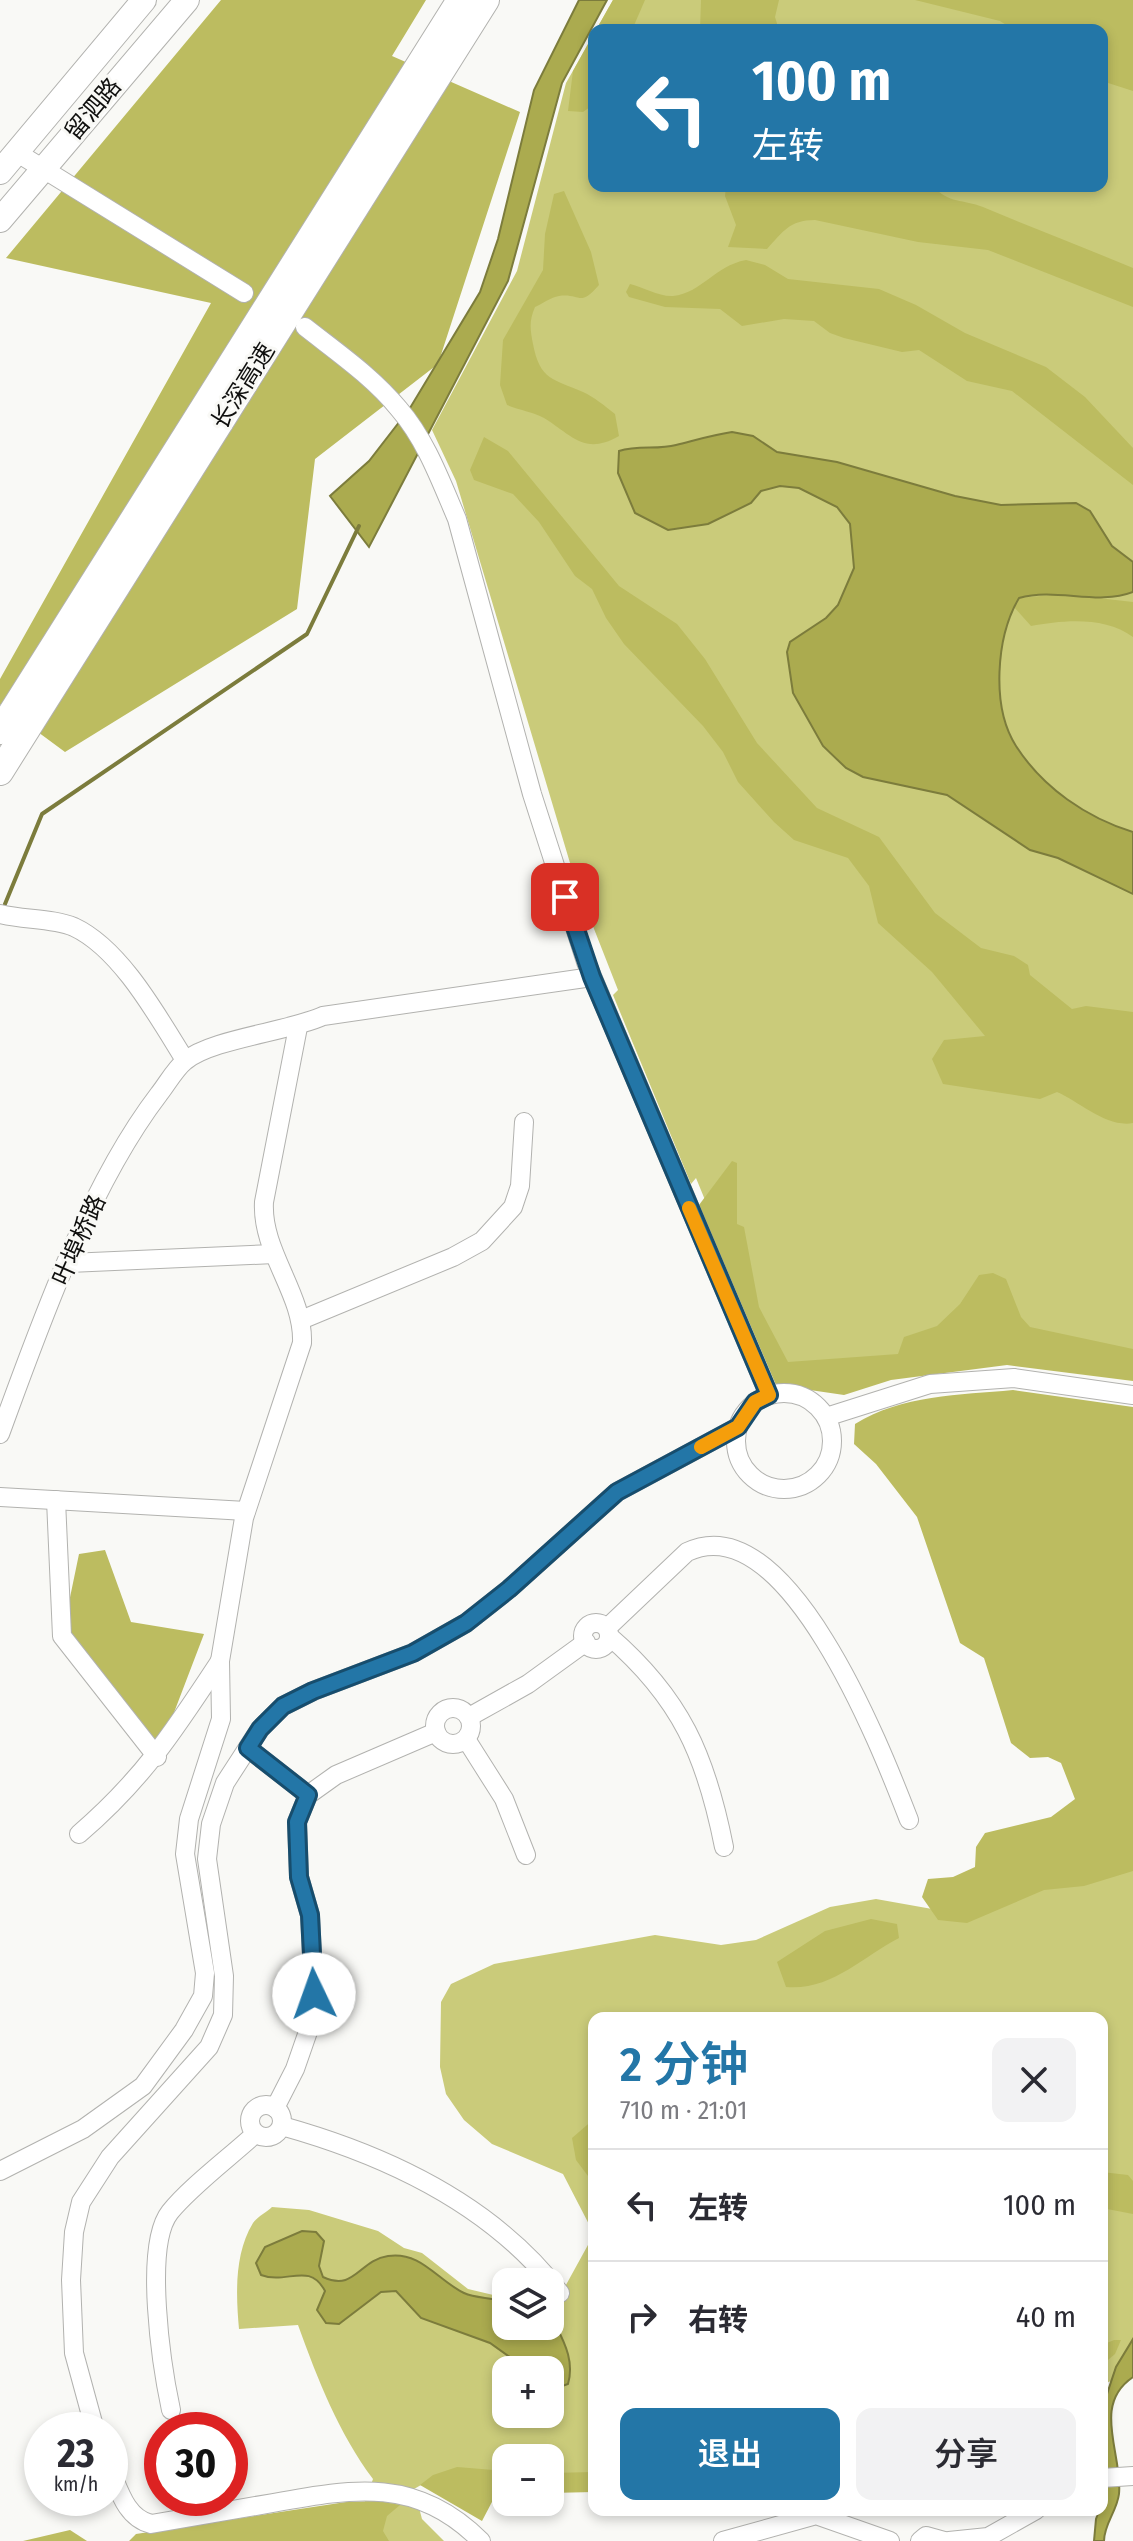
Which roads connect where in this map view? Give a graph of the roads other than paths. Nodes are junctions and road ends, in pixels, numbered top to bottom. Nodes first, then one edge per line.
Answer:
1 (144, 0) edge
2 (187, 0) edge
3 (460, 0) edge
4 (486, 0) edge
5 (16, 152) junction
6 (43, 168) junction
7 (0, 172) edge
8 (0, 220) edge
9 (244, 293) dead end
10 (305, 327) dead end
11 (0, 731) edge
12 (0, 772) edge
13 (0, 914) edge
14 (592, 977) junction
15 (298, 1027) junction
16 (185, 1060) junction
17 (524, 1122) dead end
18 (274, 1254) junction
19 (69, 1263) junction
20 (301, 1320) junction
21 (769, 1395) junction
22 (1133, 1395) edge
23 (826, 1417) junction
24 (738, 1427) junction
25 (0, 1434) edge
26 (0, 1497) edge
27 (56, 1500) junction
28 (246, 1511) junction
29 (608, 1632) junction
30 (220, 1661) junction
31 (469, 1717) junction
32 (436, 1732) junction
33 (466, 1739) junction
34 (248, 1748) junction
35 (157, 1757) junction
36 (308, 1795) junction
37 (909, 1820) dead end
38 (79, 1834) dead end
39 (724, 1847) dead end
40 (526, 1855) dead end
41 (278, 2117) junction
42 (255, 2134) junction
43 (0, 2171) edge
44 (541, 2268) edge
45 (171, 2410) dead end
46 (90, 2412) edge
47 (1128, 2476) edge
48 (1108, 2478) edge
49 (128, 2507) edge
50 (812, 2516) edge
51 (819, 2516) edge
52 (1025, 2516) edge
53 (481, 2541) edge
54 (723, 2541) edge
55 (890, 2541) edge
56 (920, 2541) edge
57 (946, 2541) edge

1 - 5 main road, 留泗路
2 - 6 main road, 留泗路
3 - 11 highway, 长深高速
4 - 12 highway, 长深高速
5 - 6 street
5 - 7 main road, 留泗路
6 - 8 main road, 留泗路
6 - 9 street
10 - 14 street
13 - 16 street
14 - 15 street
14 - 21 street
15 - 16 street
15 - 18 street
16 - 19 street, 叶埠桥路
17 - 20 street
18 - 19 street
18 - 20 street
19 - 25 street, 叶埠桥路
20 - 28 street
21 - 23 street
21 - 24 street
22 - 23 street
23 - 24 street
24 - 34 street
26 - 27 street
27 - 28 street
27 - 35 street
28 - 30 street
29 - 31 street
29 - 37 street
29 - 39 street
30 - 35 street
30 - 43 street
31 - 32 street
31 - 33 street
32 - 33 street
32 - 36 street
33 - 40 street
34 - 36 street
34 - 46 street
35 - 38 street
36 - 41 street
41 - 42 street
41 - 42 street
41 - 44 street
42 - 45 street
47 - 48 street
49 - 53 street
50 - 54 street
51 - 55 street
52 - 57 street
56 - 57 street

